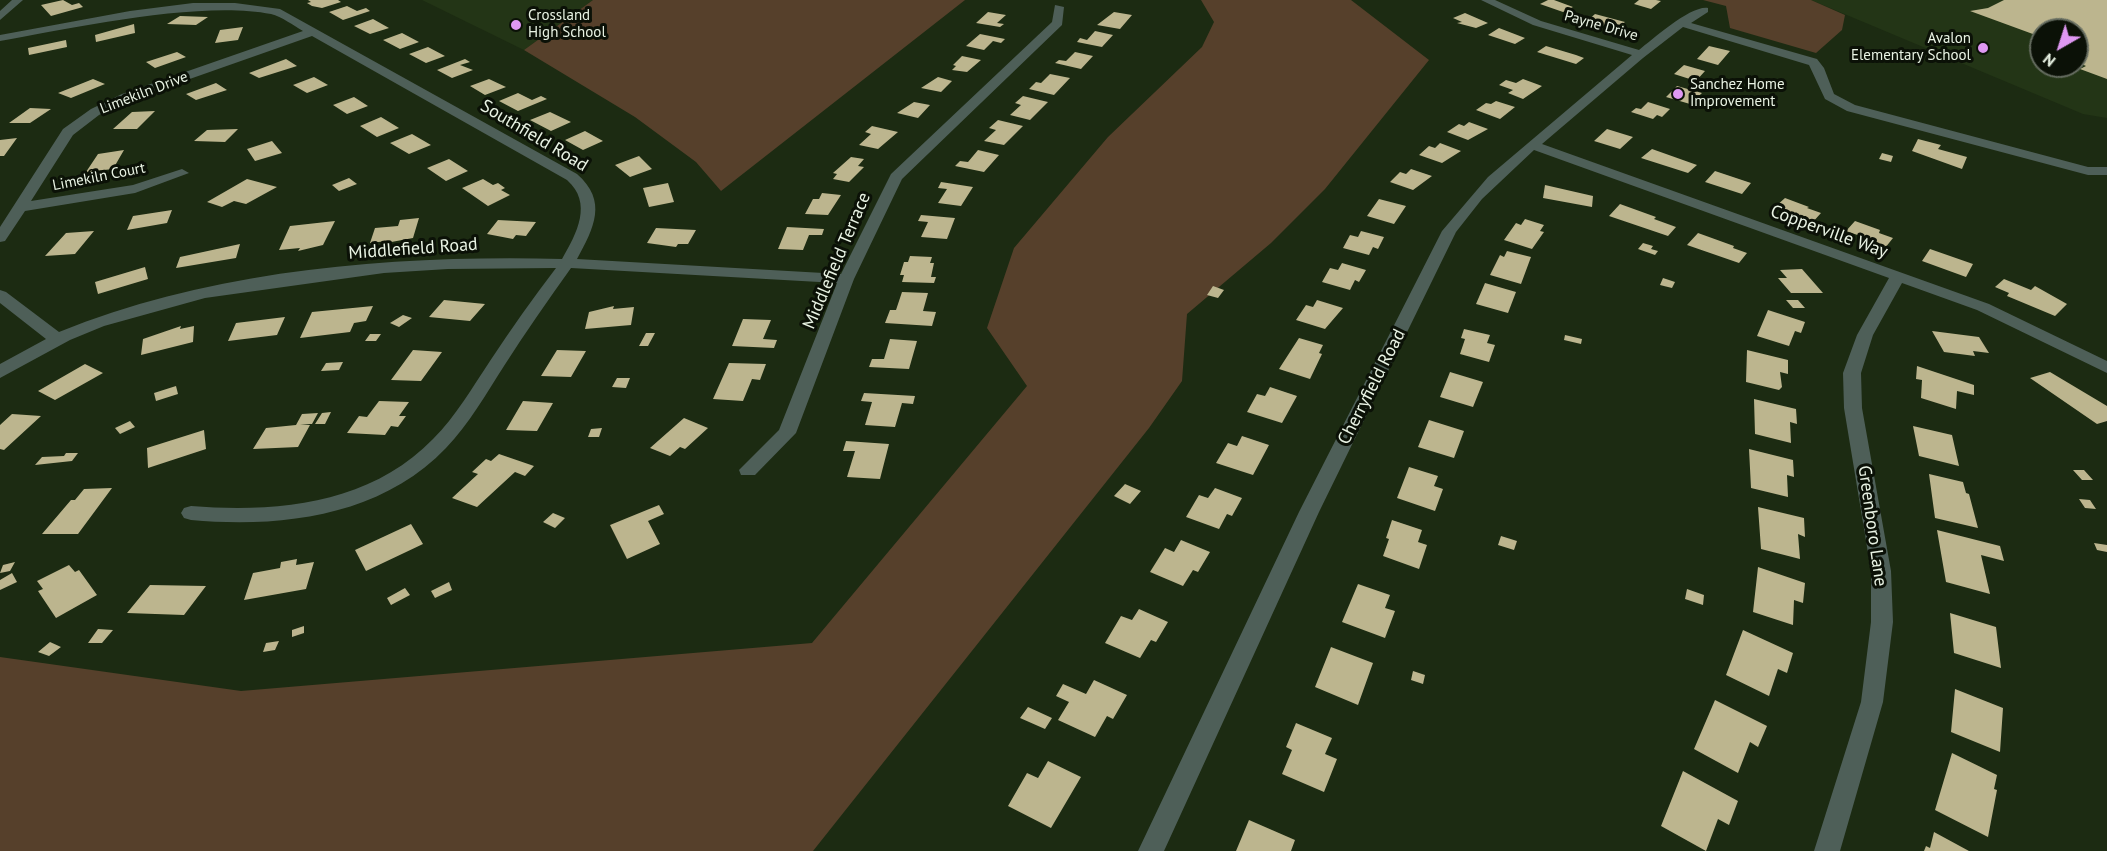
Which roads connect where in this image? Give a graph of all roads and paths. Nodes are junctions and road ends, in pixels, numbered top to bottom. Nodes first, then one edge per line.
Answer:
1 (18, 0) edge
2 (1486, 0) edge
3 (1059, 8) dead end
4 (1704, 10) dead end
5 (0, 16) edge
6 (1680, 23) junction
7 (311, 32) junction
8 (0, 38) edge
9 (1641, 54) junction
10 (1533, 145) junction
11 (2107, 171) edge
12 (182, 173) dead end
13 (20, 207) junction
14 (0, 238) edge
15 (566, 264) junction
16 (1897, 278) junction
17 (846, 279) junction
18 (0, 295) edge
19 (57, 339) junction
20 (2107, 368) edge
21 (0, 372) edge
22 (748, 470) dead end
23 (192, 513) dead end
24 (1150, 851) edge
25 (1827, 851) edge

1 - 5 street
2 - 9 street, Payne Drive
3 - 17 street, Middlefield Terrace
4 - 6 street, Cherryfield Road
6 - 9 street, Cherryfield Road
6 - 11 street
7 - 8 street, Southfield Road
7 - 13 street, Limekiln Drive
7 - 15 street, Southfield Road
9 - 10 street, Cherryfield Road
10 - 16 street, Copperville Way
10 - 24 street, Cherryfield Road
12 - 13 street, Limekiln Court
13 - 14 street, Limekiln Drive
15 - 17 street, Middlefield Road
15 - 19 street, Middlefield Road
15 - 23 street, Southfield Road
16 - 20 street, Copperville Way
16 - 25 street, Greenboro Lane
17 - 22 street, Middlefield Terrace
18 - 19 street
19 - 21 street, Middlefield Road

